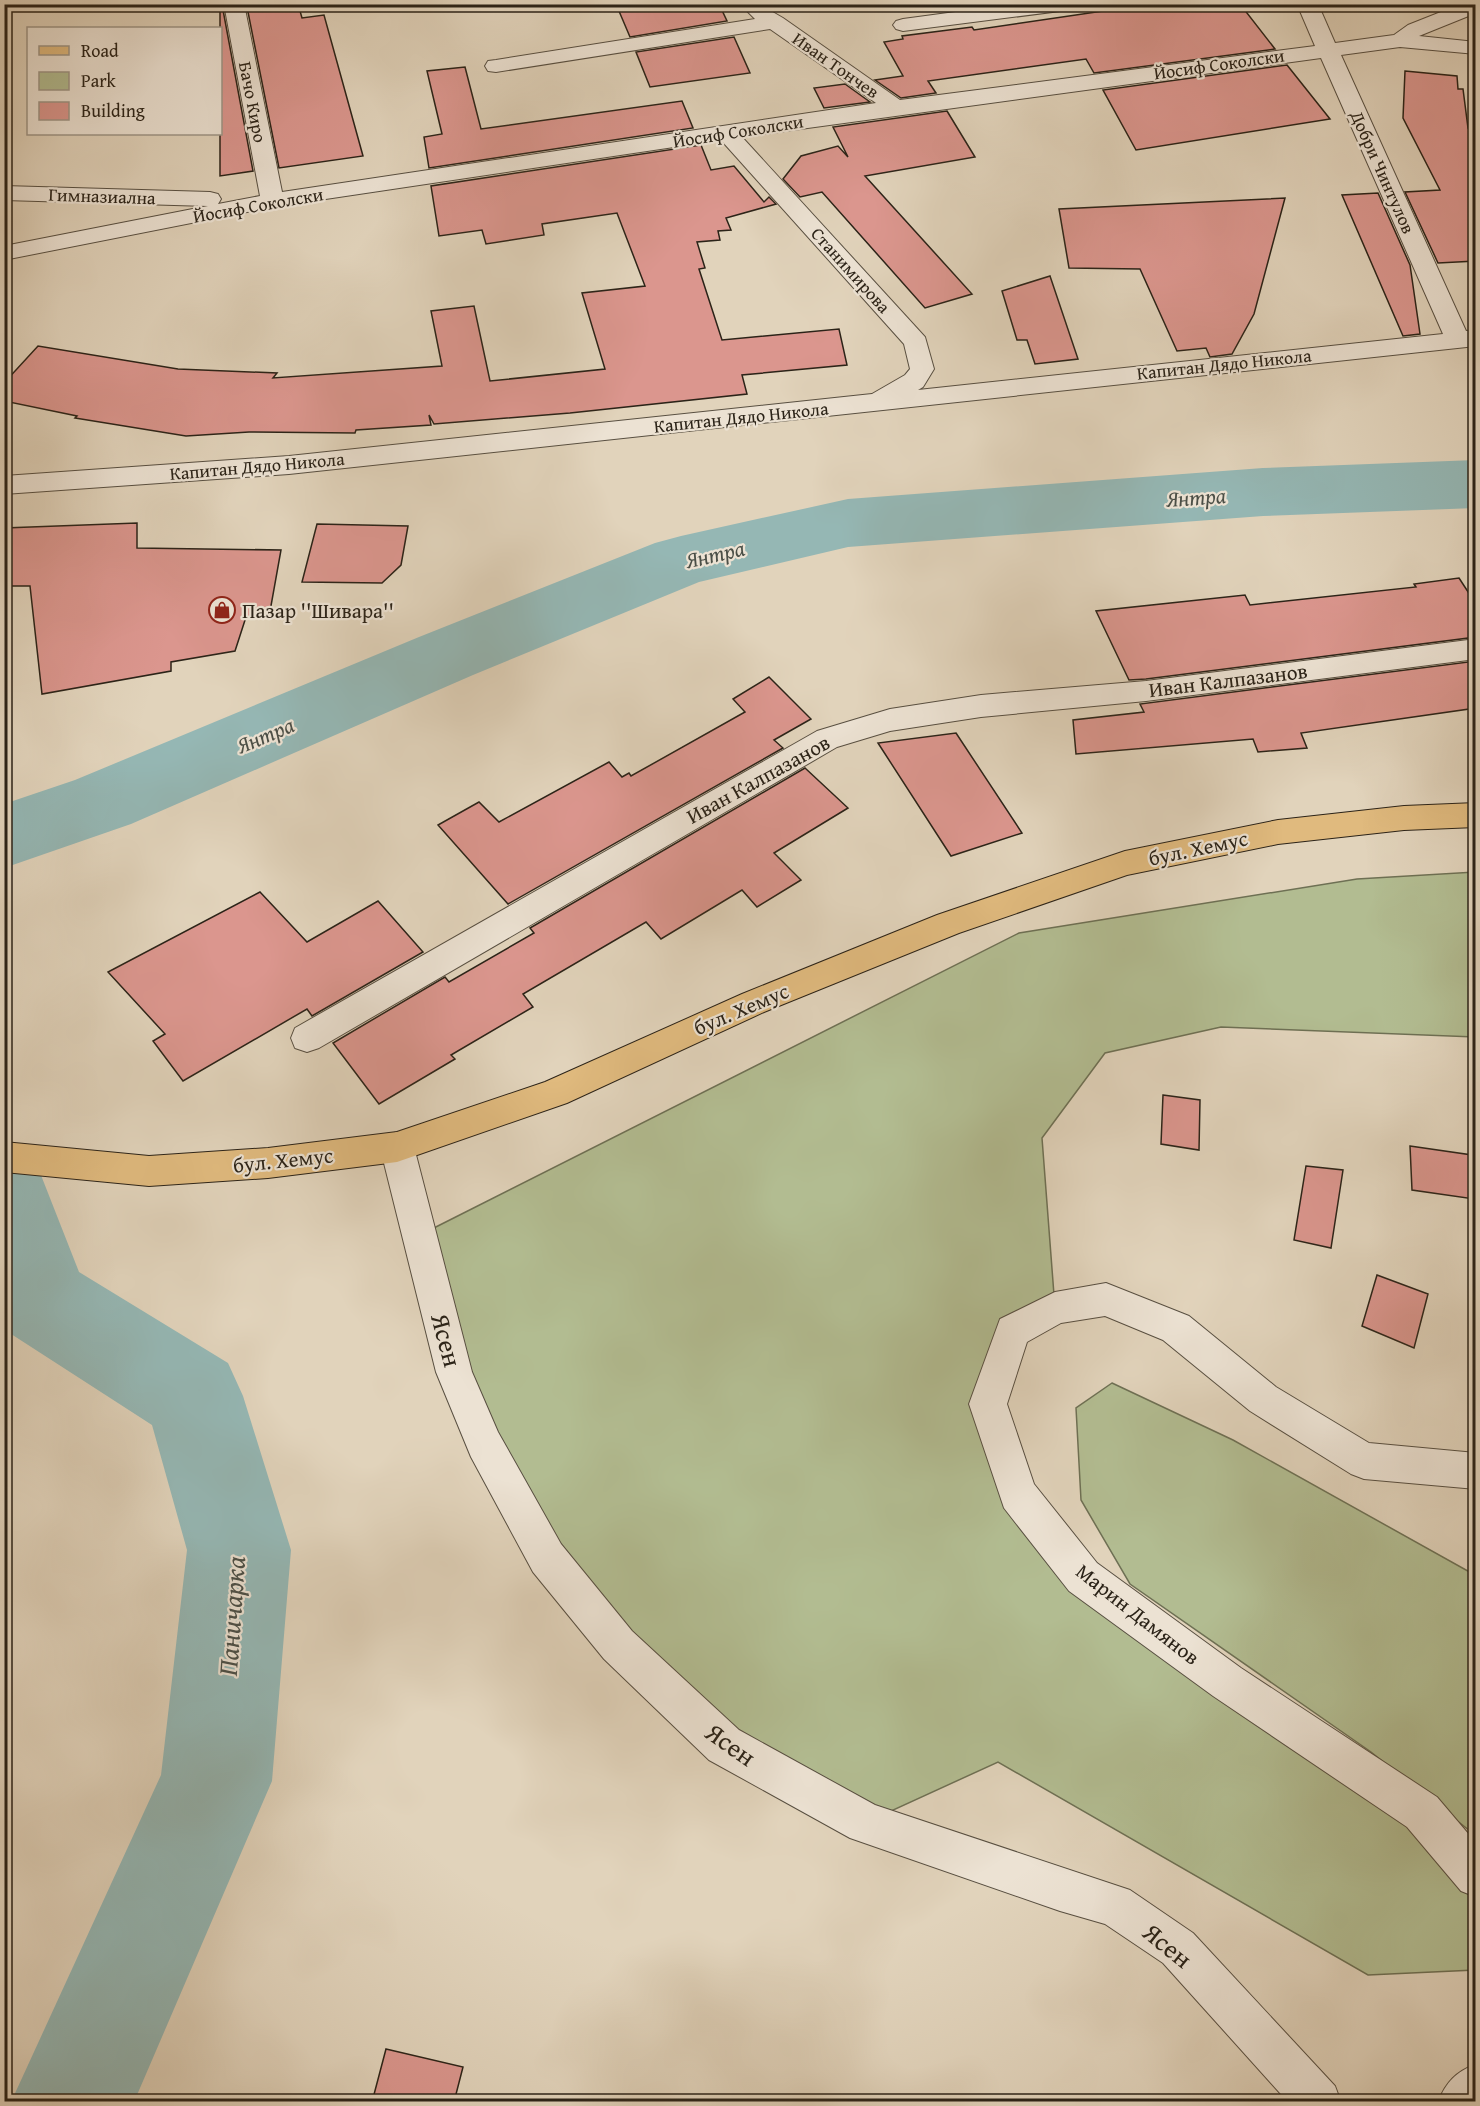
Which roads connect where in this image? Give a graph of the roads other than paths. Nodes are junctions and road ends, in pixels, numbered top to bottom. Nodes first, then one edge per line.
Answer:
1 (234, 4) edge
2 (409, 4) edge
3 (747, 4) edge
4 (1068, 4) edge
5 (1307, 4) edge
6 (403, 5) edge
7 (1476, 6) edge
8 (776, 22) junction
9 (903, 25) dead end
10 (1400, 41) junction
11 (1476, 48) edge
12 (1328, 49) junction
13 (496, 66) dead end
14 (896, 107) junction
15 (727, 133) junction
16 (4, 194) edge
17 (272, 200) junction
18 (4, 253) edge
19 (1467, 339) edge
20 (875, 403) junction
21 (4, 485) edge
22 (1476, 649) edge
23 (1476, 815) edge
24 (307, 1038) dead end
25 (397, 1147) junction
26 (4, 1157) edge
27 (1476, 1471) edge
28 (1476, 1876) edge
29 (1476, 2086) edge
30 (1319, 2102) edge
31 (1460, 2102) edge

1 - 17 street, Бачо Киро
2 - 6 street
3 - 8 street, Иван Тончев
4 - 9 street
5 - 12 street, Добри Чинтулов
7 - 10 street
8 - 13 street
8 - 14 street, Иван Тончев
10 - 11 street, Йосиф Соколски
10 - 12 street, Йосиф Соколски
12 - 14 street, Йосиф Соколски
12 - 19 street, Добри Чинтулов
14 - 15 street, Йосиф Соколски
15 - 17 street, Йосиф Соколски
15 - 20 street, Станимирова
16 - 17 street, Гимназиална
17 - 18 street, Йосиф Соколски
19 - 20 street, Капитан Дядо Никола
20 - 21 street, Капитан Дядо Никола
22 - 24 street, Иван Калпазанов
23 - 25 main road, бул. Хемус
25 - 26 main road, бул. Хемус
25 - 30 street, Ясен
27 - 28 street, Марин Дамянов
29 - 31 street

